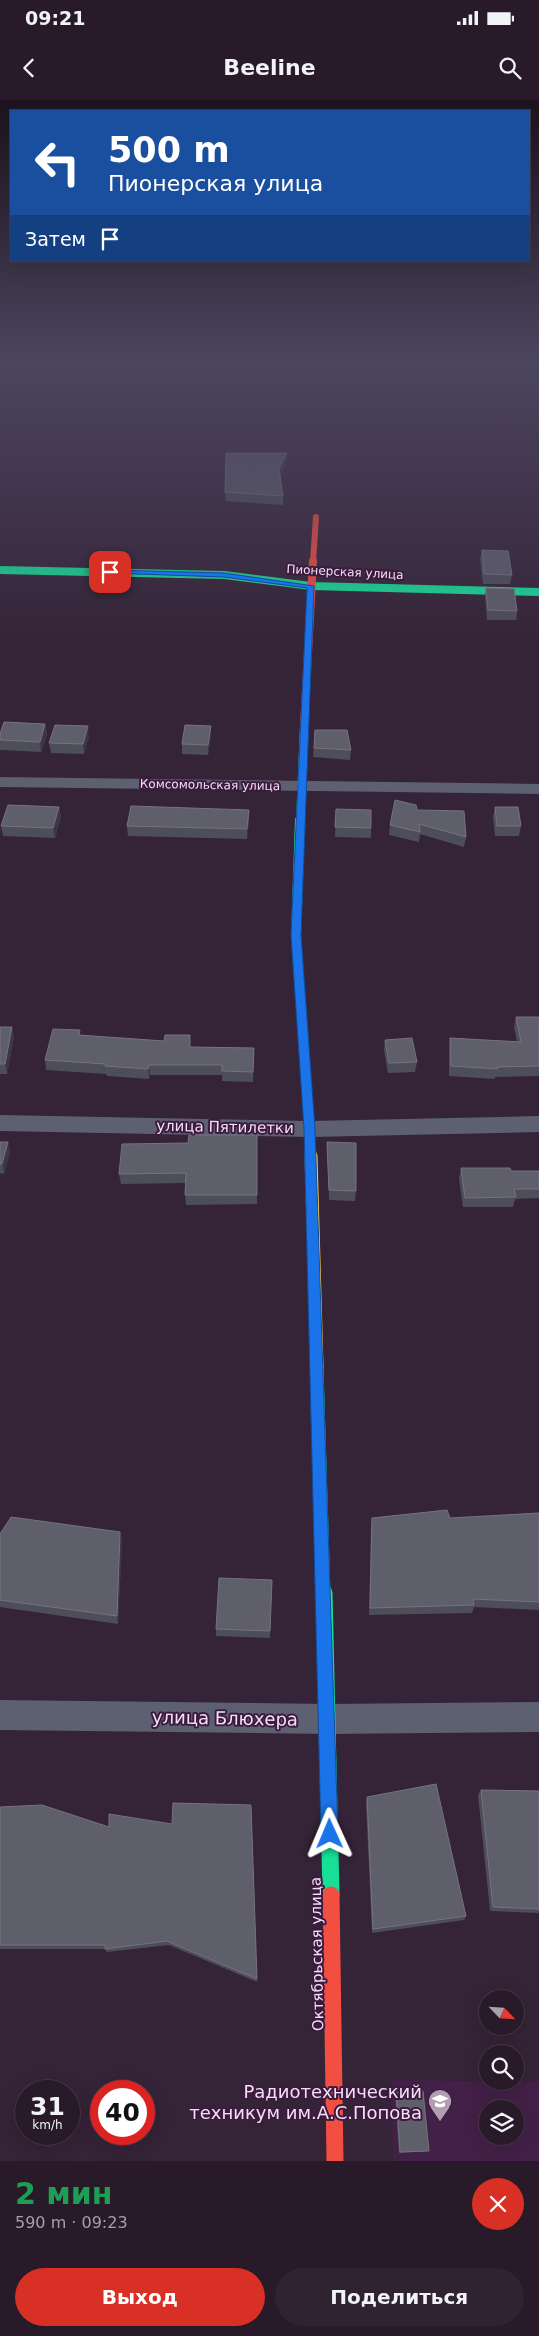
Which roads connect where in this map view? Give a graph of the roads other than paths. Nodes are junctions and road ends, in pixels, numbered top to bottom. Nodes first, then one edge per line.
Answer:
1 (316, 517) dead end
2 (0, 570) edge
3 (311, 586) junction
4 (539, 592) edge
5 (0, 782) edge
6 (300, 786) junction
7 (539, 789) edge
8 (0, 1122) edge
9 (539, 1124) edge
10 (310, 1129) junction
11 (0, 1715) edge
12 (539, 1717) edge
13 (328, 1718) junction
14 (335, 2161) edge

1 - 3 street, Октябрьская улица
2 - 3 street, Пионерская улица
3 - 4 street, Пионерская улица
3 - 6 street, Октябрьская улица
5 - 6 street, Комсомольская улица
6 - 7 street, Комсомольская улица
6 - 10 street, Октябрьская улица
8 - 10 street, улица Пятилетки
9 - 10 street, улица Пятилетки
10 - 13 street, Октябрьская улица
11 - 13 street, улица Блюхера
12 - 13 street, улица Блюхера
13 - 14 street, Октябрьская улица

